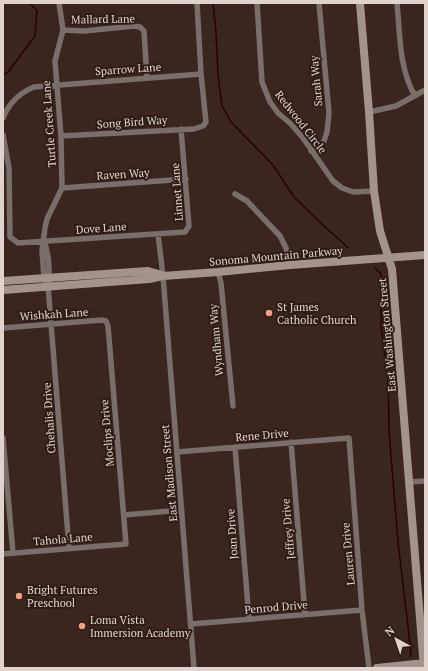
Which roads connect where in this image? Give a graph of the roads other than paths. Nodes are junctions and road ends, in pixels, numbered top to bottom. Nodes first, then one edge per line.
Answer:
1 (59, 3) edge
2 (197, 3) edge
3 (257, 3) edge
4 (319, 3) edge
5 (360, 3) edge
6 (397, 3) edge
7 (63, 30) junction
8 (201, 74) junction
9 (147, 78) junction
10 (56, 84) junction
11 (425, 90) edge
12 (415, 96) junction
13 (369, 112) junction
14 (3, 118) edge
15 (181, 129) junction
16 (3, 135) edge
17 (61, 136) junction
18 (311, 151) junction
19 (186, 180) junction
20 (62, 188) junction
21 (374, 191) junction
22 (234, 194) dead end
23 (158, 234) junction
24 (44, 241) junction
25 (425, 255) edge
26 (390, 258) junction
27 (290, 265) junction
28 (218, 272) junction
29 (163, 276) junction
30 (3, 281) edge
31 (47, 281) junction
32 (3, 290) edge
33 (106, 322) joint
34 (51, 324) junction
35 (3, 328) edge
36 (232, 406) dead end
37 (3, 438) edge
38 (349, 438) joint
39 (291, 442) junction
40 (235, 447) junction
41 (177, 452) junction
42 (425, 481) edge
43 (410, 482) junction
44 (182, 510) junction
45 (124, 515) junction
46 (126, 544) joint
47 (69, 548) junction
48 (13, 553) junction
49 (3, 554) edge
50 (362, 610) junction
51 (305, 614) junction
52 (249, 619) junction
53 (191, 624) junction
54 (424, 665) edge
55 (194, 668) edge
56 (369, 668) edge
57 (377, 668) edge

1 - 7 street, Turtle Creek Lane
2 - 8 street
3 - 18 street, Redwood Circle
4 - 18 street, Sarah Way
5 - 13 main road, East Washington Street
6 - 12 street
7 - 9 street, Mallard Lane
7 - 10 street, Turtle Creek Lane
8 - 9 street, Sparrow Lane
8 - 15 street, Song Bird Way
9 - 10 street, Sparrow Lane
10 - 14 street, Sparrow Lane
10 - 17 street, Turtle Creek Lane
11 - 12 street
12 - 13 street
13 - 21 main road, East Washington Street
15 - 17 street, Song Bird Way
15 - 19 street, Linnet Lane
16 - 24 street, Dove Lane
17 - 20 street, Turtle Creek Lane
18 - 21 street, Redwood Circle
19 - 20 street, Raven Way
19 - 23 street, Linnet Lane
20 - 24 street, Turtle Creek Lane
21 - 26 main road, East Washington Street
22 - 27 street
23 - 24 street, Dove Lane
23 - 29 street
24 - 31 street, Turtle Creek Lane
25 - 26 main road, Sonoma Mountain Parkway
26 - 27 main road, Sonoma Mountain Parkway
26 - 43 main road, East Washington Street
27 - 28 main road, Sonoma Mountain Parkway
28 - 29 main road, Sonoma Mountain Parkway
28 - 36 street, Wyndham Way
29 - 31 main road, Sonoma Mountain Parkway
29 - 41 street, East Madison Street
30 - 31 main road, Sonoma Mountain Parkway
31 - 32 main road, Sonoma Mountain Parkway
31 - 34 street, Chehalis Drive
33 - 34 street, Wishkah Lane
33 - 45 street, Moclips Drive
34 - 35 street, Wishkah Lane
34 - 47 street, Chehalis Drive
37 - 48 street
38 - 39 street, Rene Drive
38 - 50 street, Lauren Drive
39 - 40 street, Rene Drive
39 - 51 street, Jeffrey Drive
40 - 41 street, Rene Drive
40 - 52 street, Joan Drive
41 - 44 street, East Madison Street
42 - 43 street
43 - 54 main road, East Washington Street
44 - 45 street
44 - 53 street, East Madison Street
45 - 46 street, Moclips Drive
46 - 47 street, Tahola Lane
47 - 48 street, Tahola Lane
48 - 49 street, Tahola Lane
50 - 51 street, Penrod Drive
50 - 56 street, Lauren Drive
51 - 52 street, Penrod Drive
52 - 53 street, Penrod Drive
53 - 55 street, East Madison Street
54 - 57 main road

